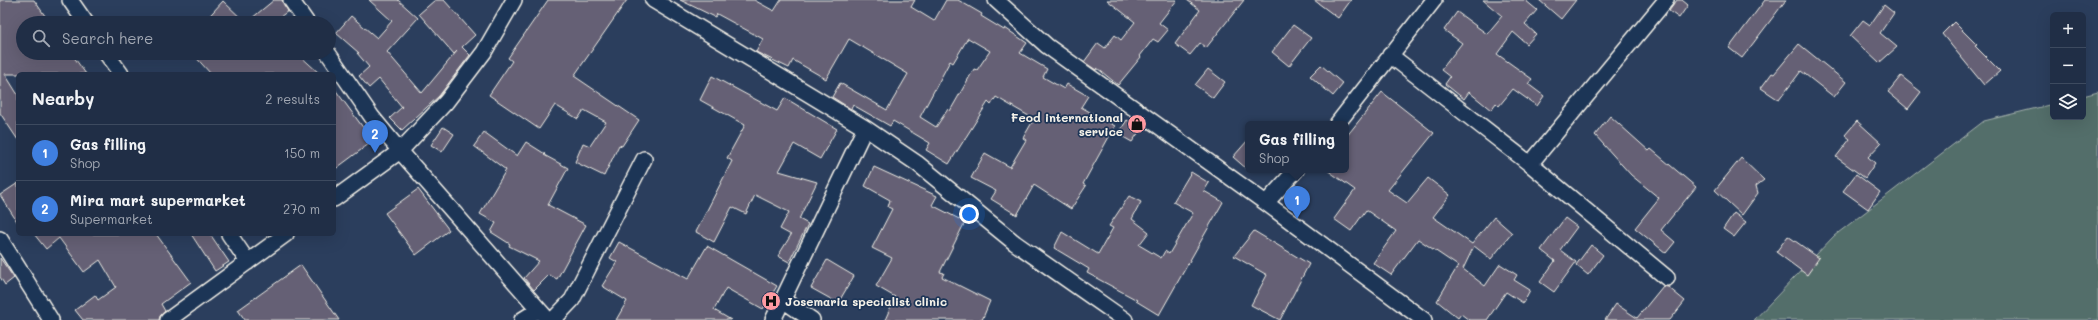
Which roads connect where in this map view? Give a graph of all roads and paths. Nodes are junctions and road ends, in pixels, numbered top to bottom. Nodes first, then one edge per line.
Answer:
1 (70, 0) edge
2 (291, 0) edge
3 (514, 0) edge
4 (653, 0) edge
5 (996, 0) edge
6 (1434, 0) edge
7 (1666, 0) edge
8 (81, 16) edge
9 (302, 16) edge
10 (1390, 55) junction
11 (111, 60) edge
12 (333, 60) edge
13 (120, 72) edge
14 (1339, 121) edge
15 (865, 128) junction
16 (400, 150) junction
17 (644, 159) dead end
18 (1530, 164) junction
19 (1293, 173) edge
20 (336, 198) edge
21 (1266, 203) junction
22 (229, 236) edge
23 (283, 236) edge
24 (0, 239) edge
25 (248, 262) junction
26 (1667, 278) dead end
27 (783, 300) junction
28 (543, 315) edge
29 (51, 320) edge
30 (168, 320) edge
31 (522, 320) edge
32 (553, 320) edge
33 (773, 320) edge
34 (812, 320) edge
35 (1125, 320) edge
36 (1424, 320) edge

1 - 8 street
2 - 9 street
3 - 16 street
4 - 15 street
5 - 21 street
6 - 10 street
7 - 18 street
10 - 14 street
10 - 18 street
11 - 13 street
12 - 16 street
15 - 27 street
15 - 35 street
16 - 20 street
16 - 28 street
17 - 32 street
18 - 26 street
19 - 21 street
21 - 36 street
22 - 25 street
23 - 25 street
24 - 29 street
25 - 30 street
27 - 33 street
27 - 34 street
28 - 31 street

